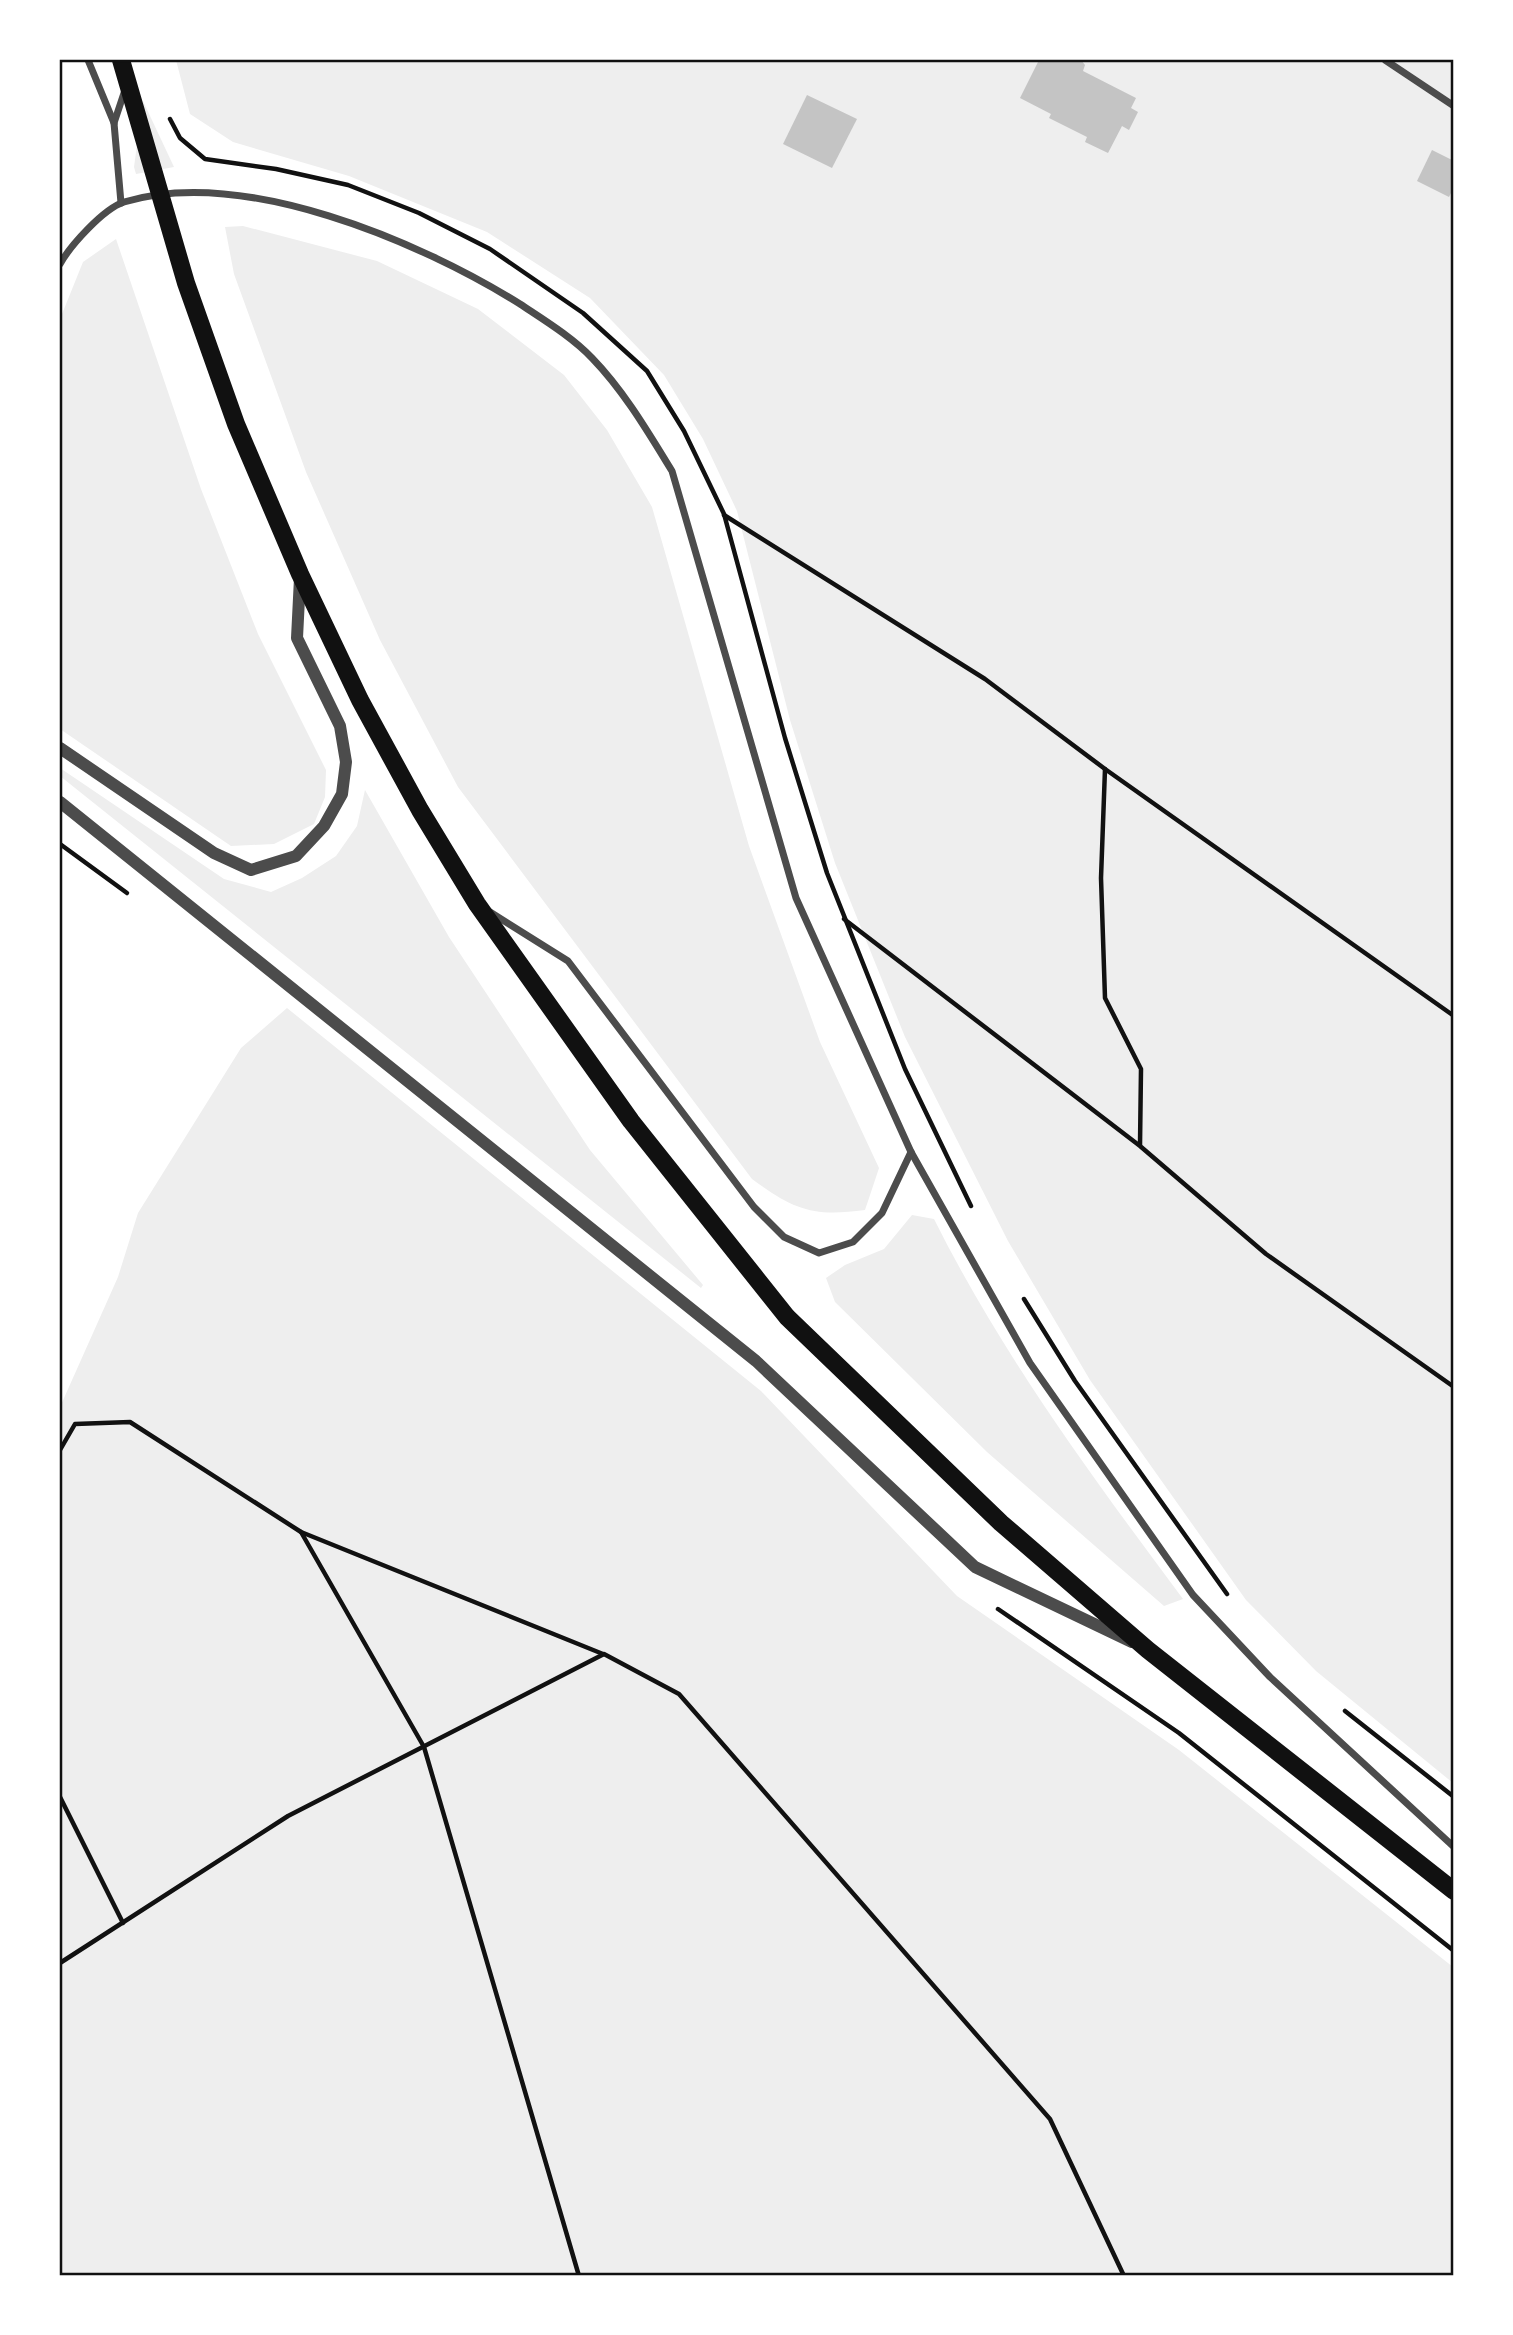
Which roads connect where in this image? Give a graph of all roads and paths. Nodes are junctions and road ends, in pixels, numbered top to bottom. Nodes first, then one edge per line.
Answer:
1 (88, 60) edge
2 (121, 60) edge
3 (128, 60) edge
4 (1385, 60) edge
5 (1454, 106) edge
6 (168, 114) dead end
7 (114, 122) junction
8 (121, 203) junction
9 (60, 264) edge
10 (724, 514) junction
11 (300, 574) junction
12 (60, 748) edge
13 (1105, 769) junction
14 (60, 802) edge
15 (477, 904) junction
16 (844, 919) junction
17 (1454, 1016) edge
18 (1140, 1146) junction
19 (911, 1152) junction
20 (978, 1218) dead end
21 (1017, 1287) dead end
22 (1454, 1387) edge
23 (60, 1450) edge
24 (301, 1532) junction
25 (1233, 1602) dead end
26 (1149, 1650) junction
27 (604, 1654) junction
28 (1340, 1707) dead end
29 (424, 1747) junction
30 (60, 1797) edge
31 (1454, 1797) edge
32 (1454, 1847) edge
33 (1454, 1891) edge
34 (123, 1923) junction
35 (60, 1963) edge
36 (579, 2276) edge
37 (1124, 2276) edge

1 - 7 street
2 - 11 main road
3 - 7 street
4 - 5 street
6 - 10 path
7 - 8 street
8 - 9 street
8 - 19 street
10 - 13 path
10 - 16 path
11 - 12 street
11 - 15 main road
13 - 17 path
13 - 18 path
14 - 26 street
15 - 19 street
15 - 26 main road
16 - 18 path
16 - 20 path
18 - 22 path
19 - 32 street
21 - 25 path
23 - 24 path
24 - 27 path
24 - 29 path
26 - 33 main road
27 - 29 path
27 - 37 path
28 - 31 path
29 - 34 path
29 - 36 path
30 - 34 path
34 - 35 path

